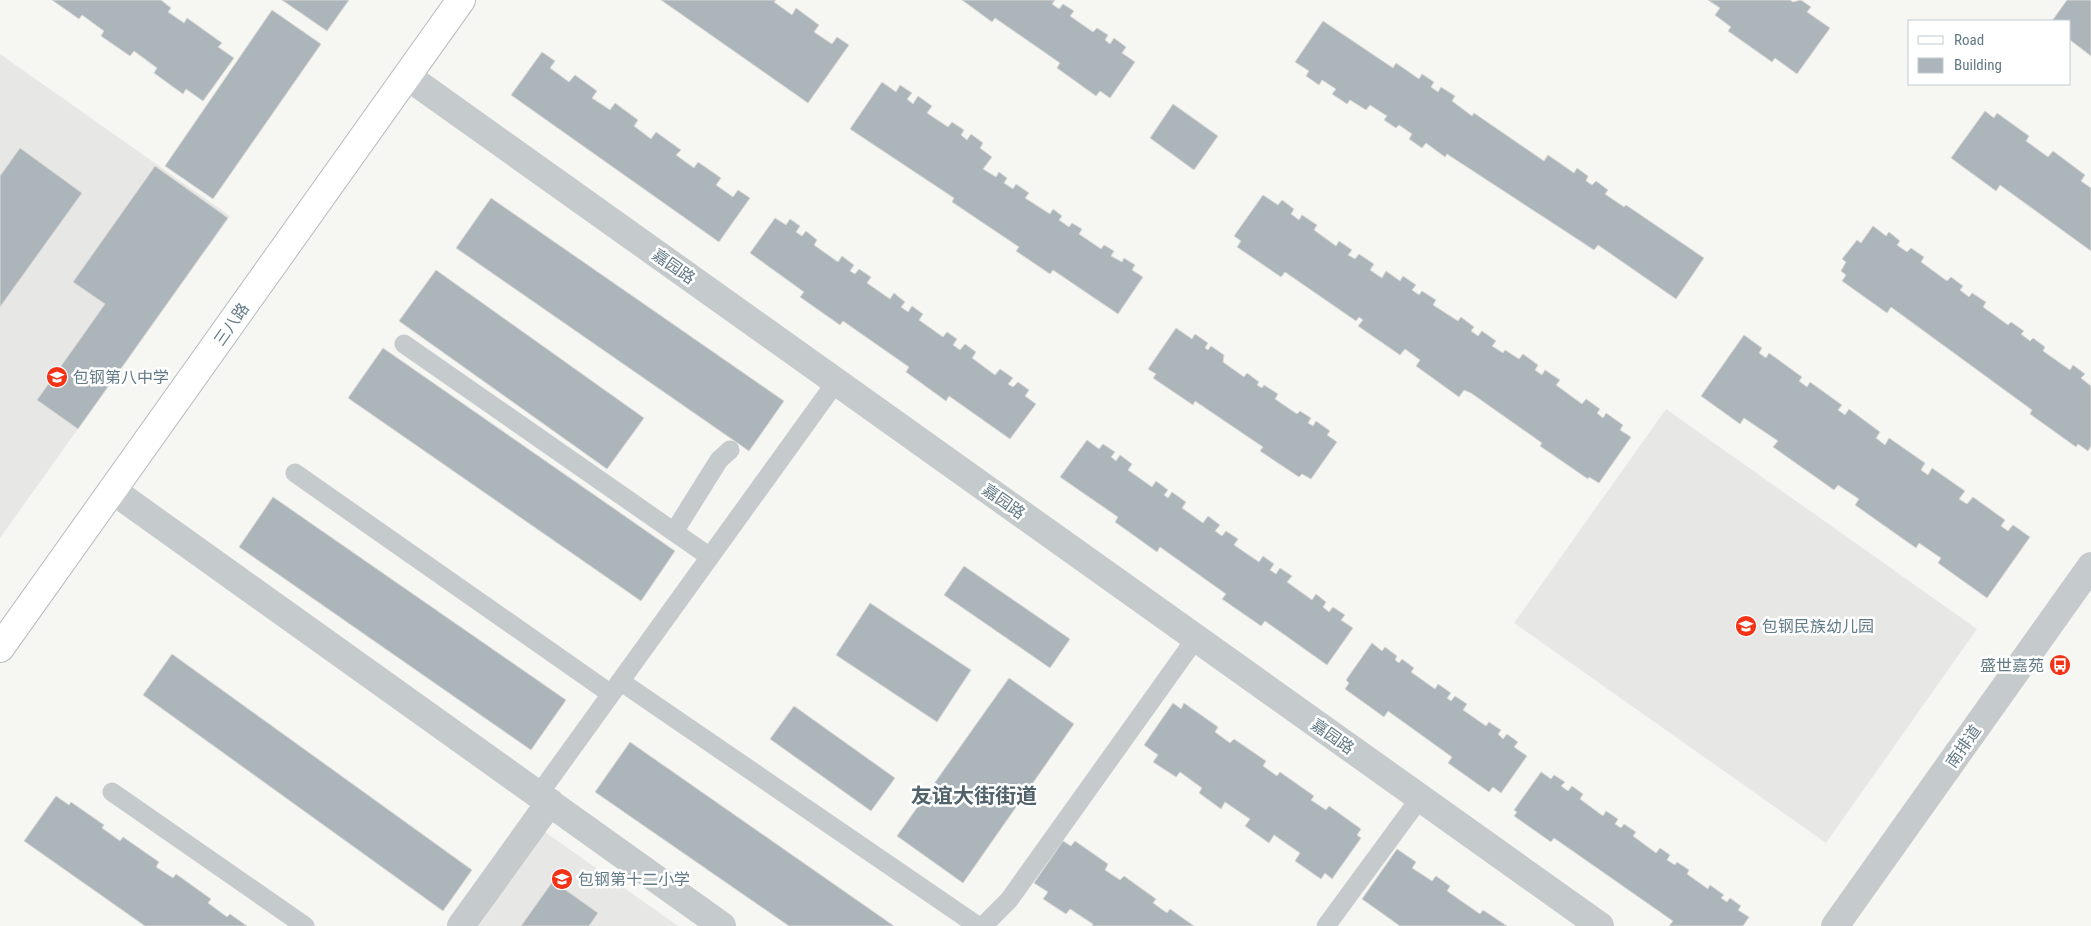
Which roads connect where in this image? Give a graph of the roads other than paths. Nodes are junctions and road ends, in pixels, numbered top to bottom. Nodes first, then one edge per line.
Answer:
1 (461, 0) edge
2 (407, 76) junction
3 (404, 344) dead end
4 (836, 382) junction
5 (730, 450) dead end
6 (295, 473) dead end
7 (112, 490) junction
8 (674, 532) junction
9 (710, 557) junction
10 (2091, 566) edge
11 (1196, 638) junction
12 (0, 648) edge
13 (616, 688) junction
14 (112, 792) dead end
15 (545, 798) junction
16 (1420, 798) junction
17 (306, 926) edge
18 (461, 926) edge
19 (722, 926) edge
20 (978, 926) edge
21 (983, 926) edge
22 (1326, 926) edge
23 (1600, 926) edge
24 (1835, 926) edge

1 - 2 main road, 三八路
2 - 4 street, 嘉园路
2 - 7 main road, 三八路
3 - 8 lane
4 - 9 lane
4 - 11 street, 嘉园路
5 - 8 lane
6 - 13 lane
7 - 12 main road, 三八路
7 - 15 street
8 - 9 lane
9 - 13 lane
10 - 24 street, 南排道
11 - 16 street, 嘉园路
11 - 21 lane
13 - 15 lane
13 - 20 lane
14 - 17 lane
15 - 18 street
15 - 19 street
16 - 22 lane
16 - 23 street, 嘉园路

